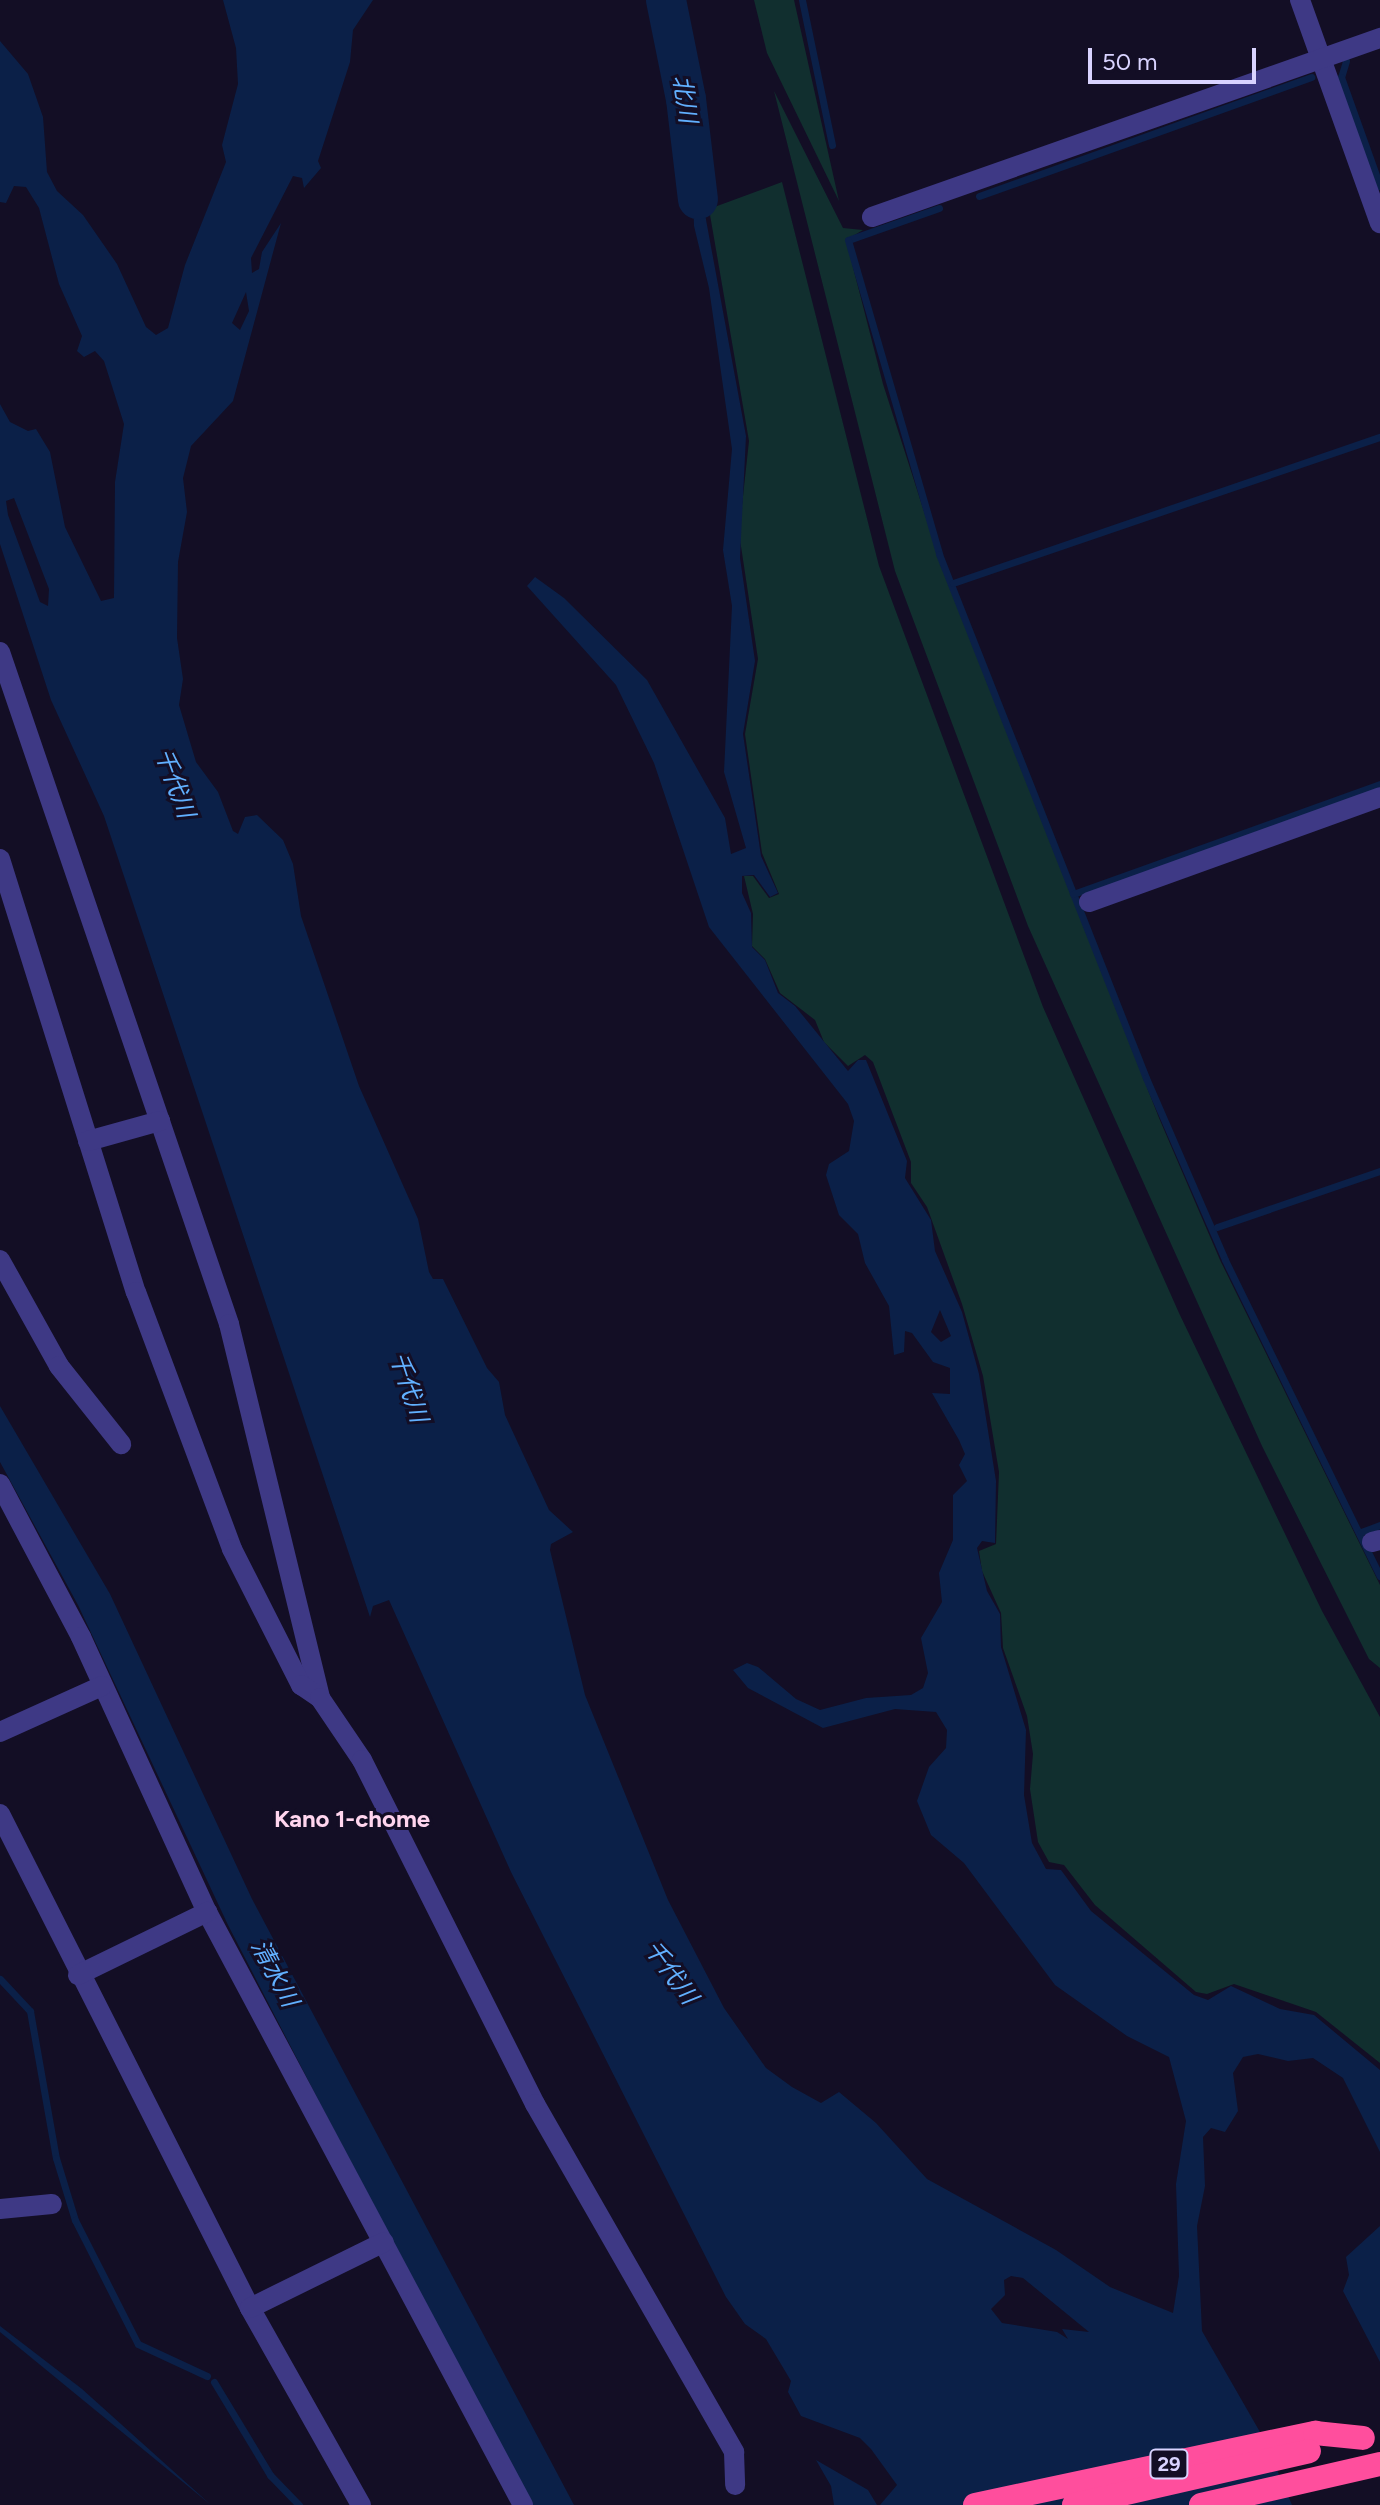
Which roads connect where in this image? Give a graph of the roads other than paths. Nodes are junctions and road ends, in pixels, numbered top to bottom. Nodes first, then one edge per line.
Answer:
1 (1300, 0) edge
2 (1380, 38) edge
3 (1321, 59) junction
4 (872, 217) dead end
5 (1380, 223) edge
6 (0, 652) edge
7 (1380, 797) edge
8 (0, 859) edge
9 (1089, 902) dead end
10 (160, 1121) junction
11 (88, 1141) junction
12 (0, 1260) edge
13 (121, 1444) dead end
14 (0, 1484) edge
15 (102, 1686) junction
16 (320, 1698) junction
17 (0, 1732) edge
18 (0, 1814) edge
19 (207, 1912) junction
20 (78, 1975) junction
21 (52, 2204) dead end
22 (0, 2209) edge
23 (384, 2242) junction
24 (250, 2308) junction
25 (1372, 2436) edge
26 (1380, 2464) edge
27 (735, 2485) dead end
28 (361, 2505) edge
29 (523, 2505) edge
30 (975, 2505) edge
31 (1074, 2505) edge
32 (1201, 2505) edge

1 - 3 street
2 - 3 street
3 - 4 street
3 - 5 street
6 - 10 street
7 - 9 street
8 - 11 street
10 - 11 street
10 - 16 street
11 - 16 street
12 - 13 street
14 - 15 street
15 - 17 street
15 - 19 street
16 - 27 street
18 - 20 street
19 - 20 street
19 - 23 street
20 - 24 street
21 - 22 street
23 - 24 street
23 - 29 street
24 - 28 street
25 - 30 highway, 29
25 - 31 highway, 29
26 - 32 highway, 29

